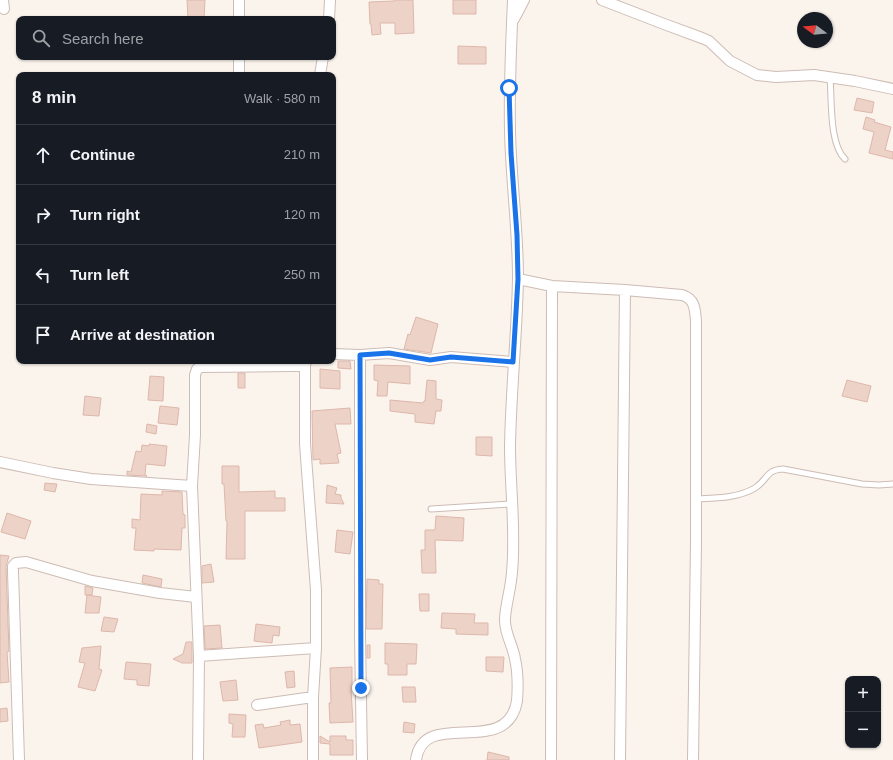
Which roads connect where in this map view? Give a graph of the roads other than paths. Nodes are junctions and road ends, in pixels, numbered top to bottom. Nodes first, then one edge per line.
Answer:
1 (239, 0) edge
2 (330, 0) edge
3 (513, 0) edge
4 (524, 0) edge
5 (602, 0) edge
6 (239, 16) edge
7 (329, 16) edge
8 (512, 23) junction
9 (239, 60) edge
10 (322, 60) edge
11 (239, 72) edge
12 (320, 72) edge
13 (830, 78) junction
14 (893, 89) edge
15 (845, 159) dead end
16 (518, 279) junction
17 (552, 286) junction
18 (625, 290) junction
19 (336, 354) edge
20 (360, 355) junction
21 (513, 362) junction
22 (302, 364) edge
23 (306, 364) edge
24 (0, 462) edge
25 (893, 484) edge
26 (192, 486) junction
27 (696, 499) junction
28 (511, 504) junction
29 (431, 510) dead end
30 (196, 597) junction
31 (316, 648) junction
32 (199, 656) junction
33 (313, 696) junction
34 (257, 705) dead end
35 (19, 760) edge
36 (198, 760) edge
37 (313, 760) edge
38 (362, 760) edge
39 (416, 760) edge
40 (551, 760) edge
41 (620, 760) edge
42 (693, 760) edge

1 - 6 street
2 - 7 street
3 - 8 street
4 - 8 street
5 - 13 street
8 - 16 street
9 - 11 street
10 - 12 street
13 - 14 street
13 - 15 lane
16 - 17 street
16 - 21 street
17 - 18 street
17 - 40 street
18 - 27 street
18 - 41 street
19 - 20 street
20 - 21 street
20 - 38 street
21 - 28 street
22 - 26 street
23 - 31 street
24 - 26 street
25 - 27 lane
26 - 30 street
27 - 42 street
28 - 29 lane
28 - 39 street
30 - 32 street
30 - 35 street
31 - 32 street
31 - 33 street
32 - 36 street
33 - 34 street
33 - 37 street

